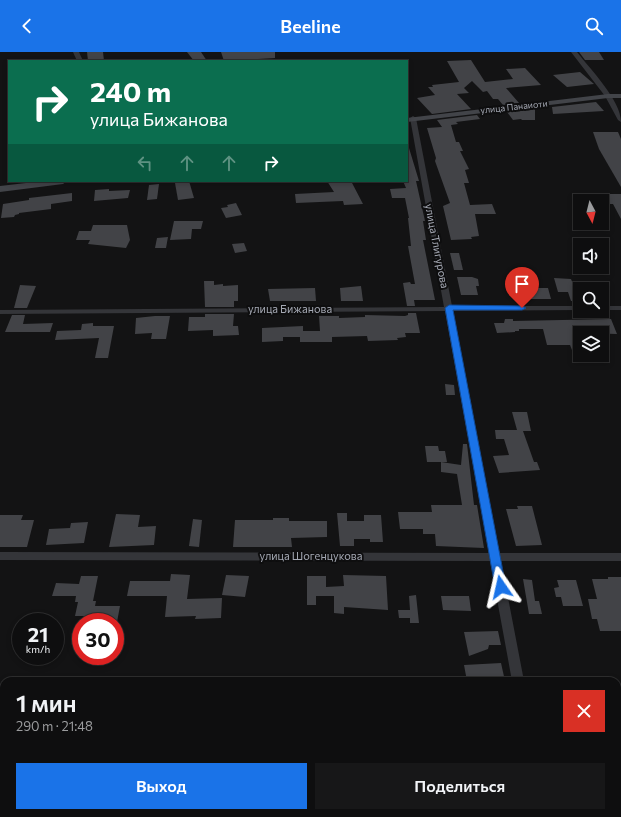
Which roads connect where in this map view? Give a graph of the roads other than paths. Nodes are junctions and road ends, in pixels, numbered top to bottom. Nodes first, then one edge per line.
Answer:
1 (574, 52) edge
2 (608, 96) junction
3 (621, 96) edge
4 (410, 119) edge
5 (621, 120) edge
6 (55, 182) edge
7 (0, 189) edge
8 (449, 308) junction
9 (573, 308) edge
10 (609, 308) edge
11 (621, 308) edge
12 (0, 312) edge
13 (0, 556) edge
14 (495, 556) junction
15 (621, 557) edge
16 (517, 677) edge

1 - 2 street
2 - 3 street, улица Панаиоти
2 - 4 street, улица Панаиоти
2 - 5 street
4 - 8 street, улица Тлигурова
6 - 7 street
8 - 9 street, улица Бижанова
8 - 12 street, улица Бижанова
8 - 14 street, улица Тлигурова
10 - 11 street
13 - 14 street, улица Шогенцукова
14 - 15 street, улица Шогенцукова
14 - 16 street, улица Тлигурова

